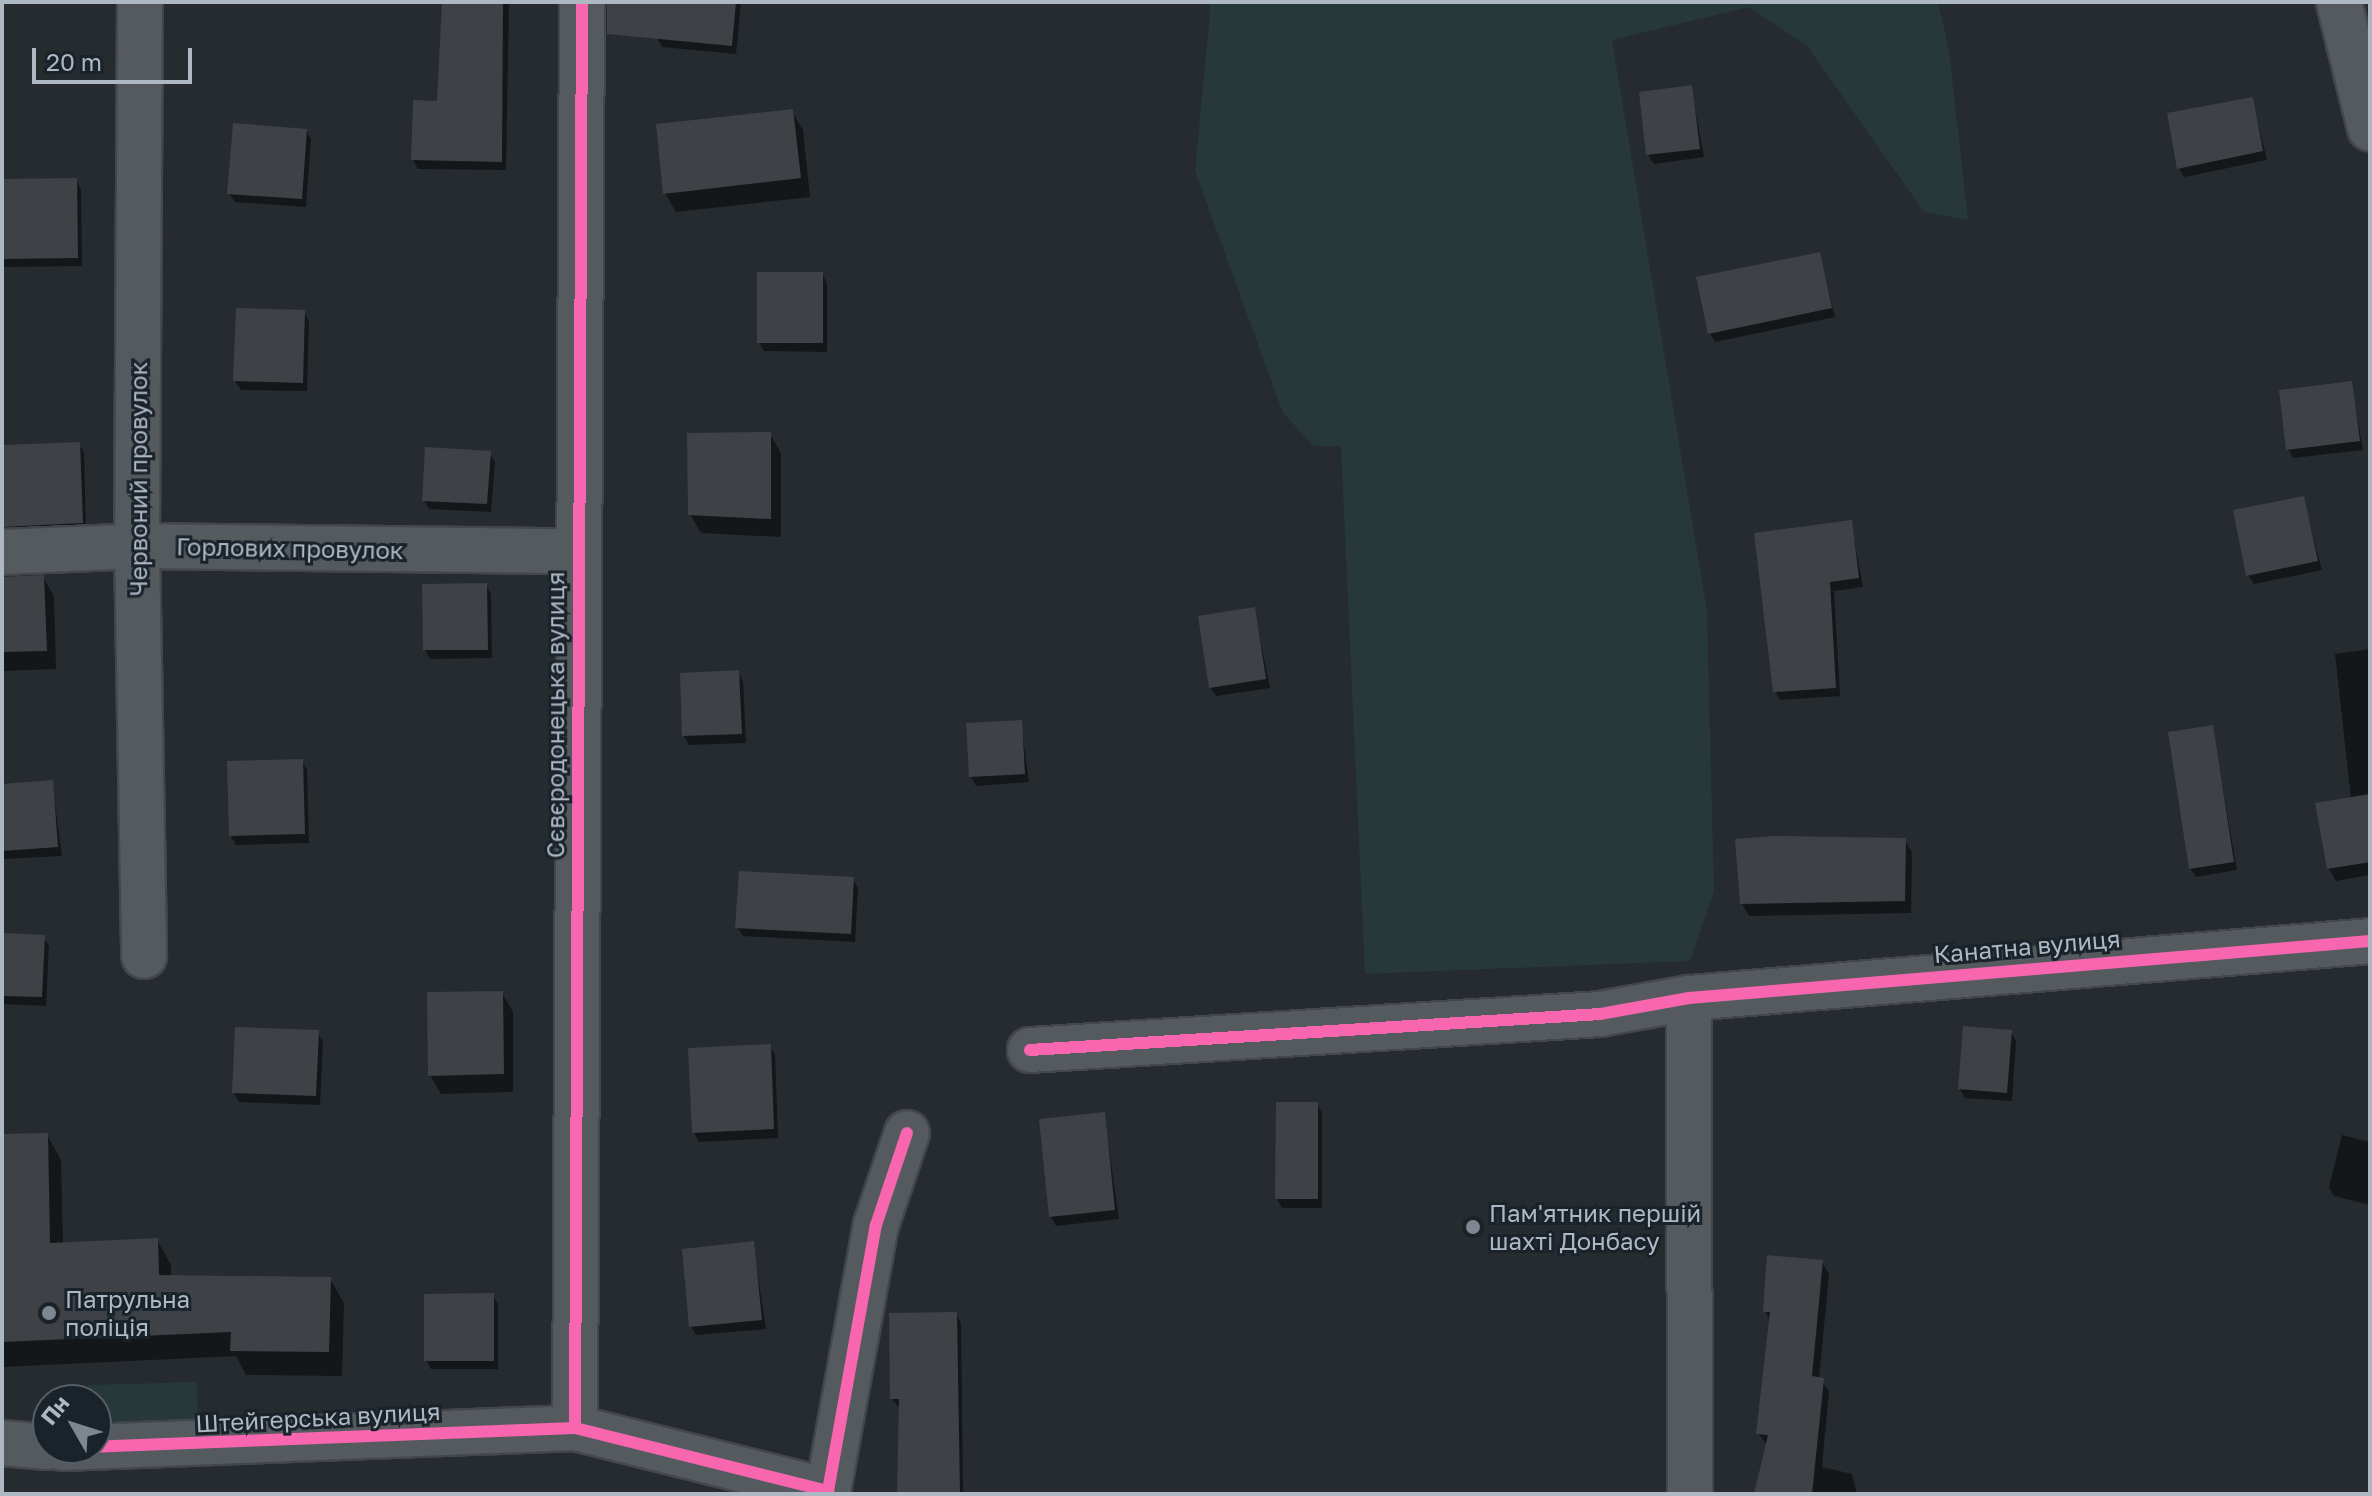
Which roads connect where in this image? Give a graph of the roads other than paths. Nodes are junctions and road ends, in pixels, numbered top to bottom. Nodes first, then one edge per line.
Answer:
1 (140, 2) edge
2 (582, 2) edge
3 (2339, 2) edge
4 (2370, 128) edge
5 (137, 546) junction
6 (577, 551) junction
7 (2, 552) edge
8 (2370, 941) edge
9 (144, 956) dead end
10 (1689, 998) junction
11 (1030, 1050) dead end
12 (907, 1133) dead end
13 (575, 1428) junction
14 (2, 1443) edge
15 (32, 1446) edge
16 (112, 1446) edge
17 (828, 1493) edge
18 (1690, 1494) edge

1 - 5 street, Червоний провулок
2 - 6 street, Сєвєродонецька вулиця
3 - 4 street
5 - 6 street, Горлових провулок
5 - 7 street, Горлових провулок
5 - 9 street, Червоний провулок
6 - 13 street, Сєвєродонецька вулиця
8 - 10 street, Канатна вулиця
10 - 11 street, Канатна вулиця
10 - 18 street
12 - 17 street
13 - 16 street, Штейгерська вулиця
13 - 17 street, Штейгерська вулиця
14 - 15 street

